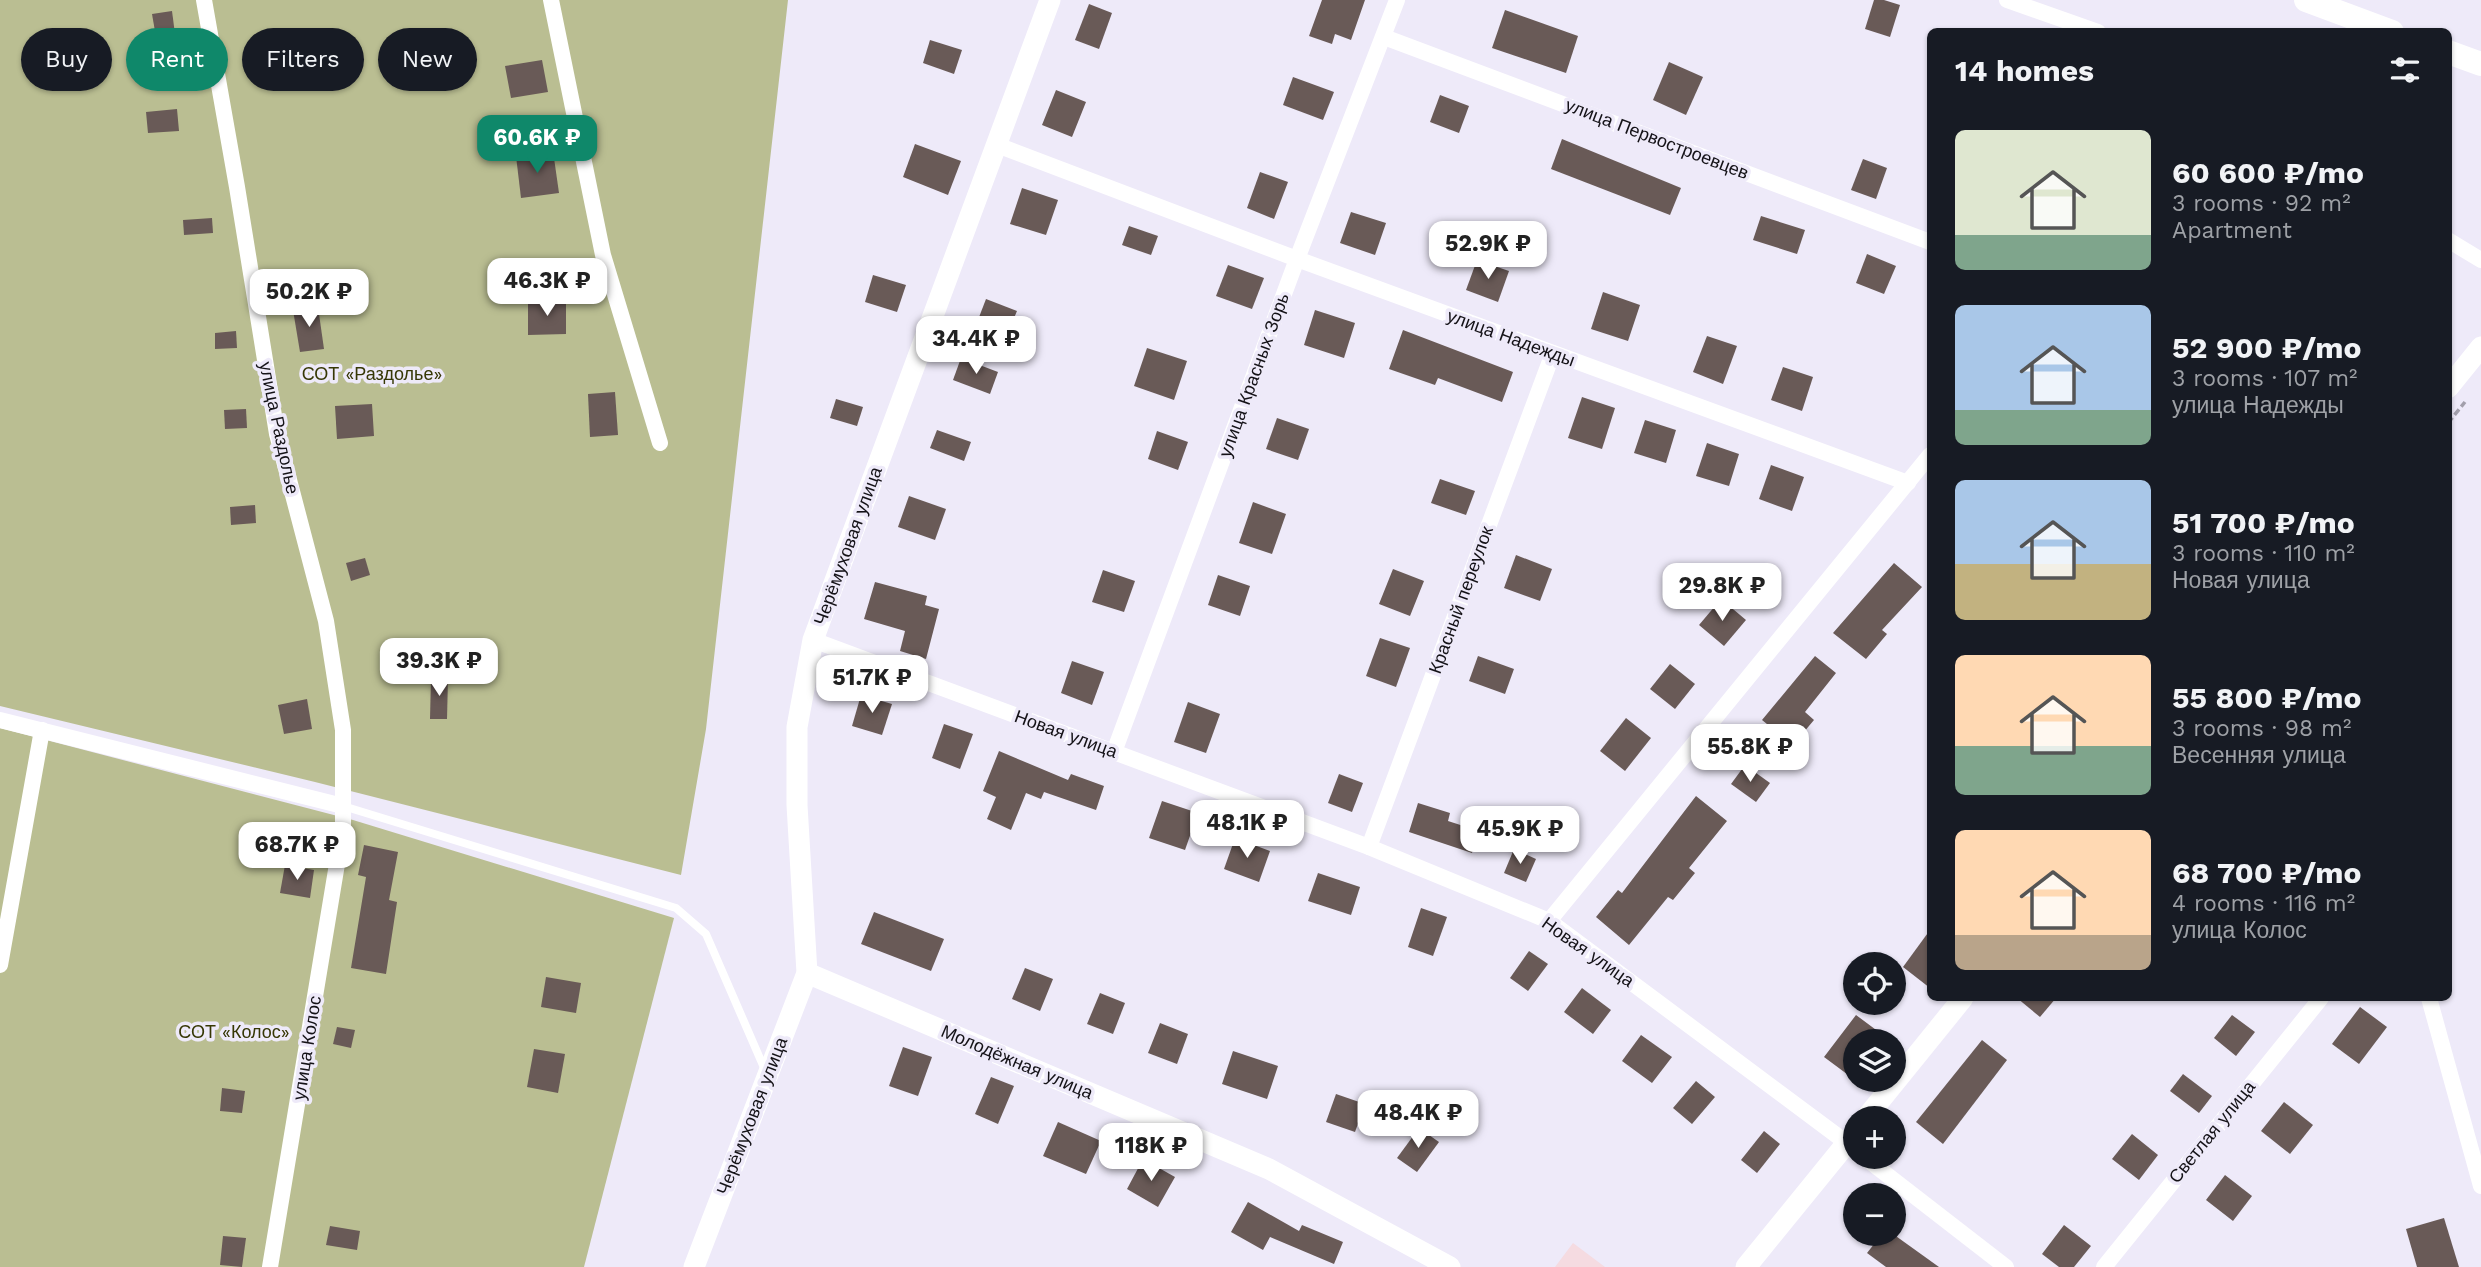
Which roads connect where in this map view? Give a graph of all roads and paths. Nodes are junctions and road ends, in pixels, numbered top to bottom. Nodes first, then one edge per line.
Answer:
1 (204, 0) edge
2 (551, 0) edge
3 (1050, 0) edge
4 (1397, 0) edge
5 (2007, 0) edge
6 (2306, 0) edge
7 (2087, 28) edge
8 (2381, 28) edge
9 (1384, 37) junction
10 (2452, 53) edge
11 (2481, 64) edge
12 (997, 145) junction
13 (1927, 241) edge
14 (2452, 242) edge
15 (1297, 259) junction
16 (2481, 260) edge
17 (2481, 347) edge
18 (1553, 353) junction
19 (2452, 383) edge
20 (660, 443) dead end
21 (1927, 459) edge
22 (1908, 483) junction
23 (813, 640) junction
24 (0, 720) edge
25 (42, 730) junction
26 (1114, 752) junction
27 (343, 806) junction
28 (1369, 846) junction
29 (1549, 921) junction
30 (0, 965) edge
31 (807, 973) junction
32 (1961, 1001) edge
33 (2319, 1001) edge
34 (2430, 1001) edge
35 (767, 1076) junction
36 (1876, 1106) edge
37 (1843, 1135) edge
38 (1843, 1153) edge
39 (1879, 1169) edge
40 (2481, 1186) edge
41 (270, 1267) edge
42 (694, 1267) edge
43 (1450, 1267) edge
44 (1746, 1267) edge
45 (2006, 1267) edge
46 (2104, 1267) edge

1 - 27 street, улица Раздолье
2 - 20 street
3 - 12 street, Черёмуховая улица
4 - 9 street, улица Красных Зорь
5 - 7 street
6 - 8 main road
9 - 13 street, улица Первостроевцев
9 - 15 street, улица Красных Зорь
10 - 11 main road
12 - 15 street, улица Надежды
12 - 23 street, Черёмуховая улица
14 - 16 street
15 - 18 street, улица Надежды
15 - 26 street, улица Красных Зорь
17 - 19 street
18 - 22 street, улица Надежды
18 - 28 street, Красный переулок
21 - 22 street
22 - 29 street
23 - 26 street, Новая улица
23 - 31 street, Черёмуховая улица
24 - 25 street
25 - 27 street
25 - 30 street
26 - 28 street, Новая улица
27 - 35 lane
27 - 41 street, улица Колос
28 - 29 street, Новая улица
29 - 37 street, Новая улица
31 - 35 street, Черёмуховая улица
31 - 43 street, Молодёжная улица
32 - 36 street
33 - 46 street, Светлая улица
34 - 40 street
35 - 42 street, Черёмуховая улица
38 - 44 street
39 - 45 street

